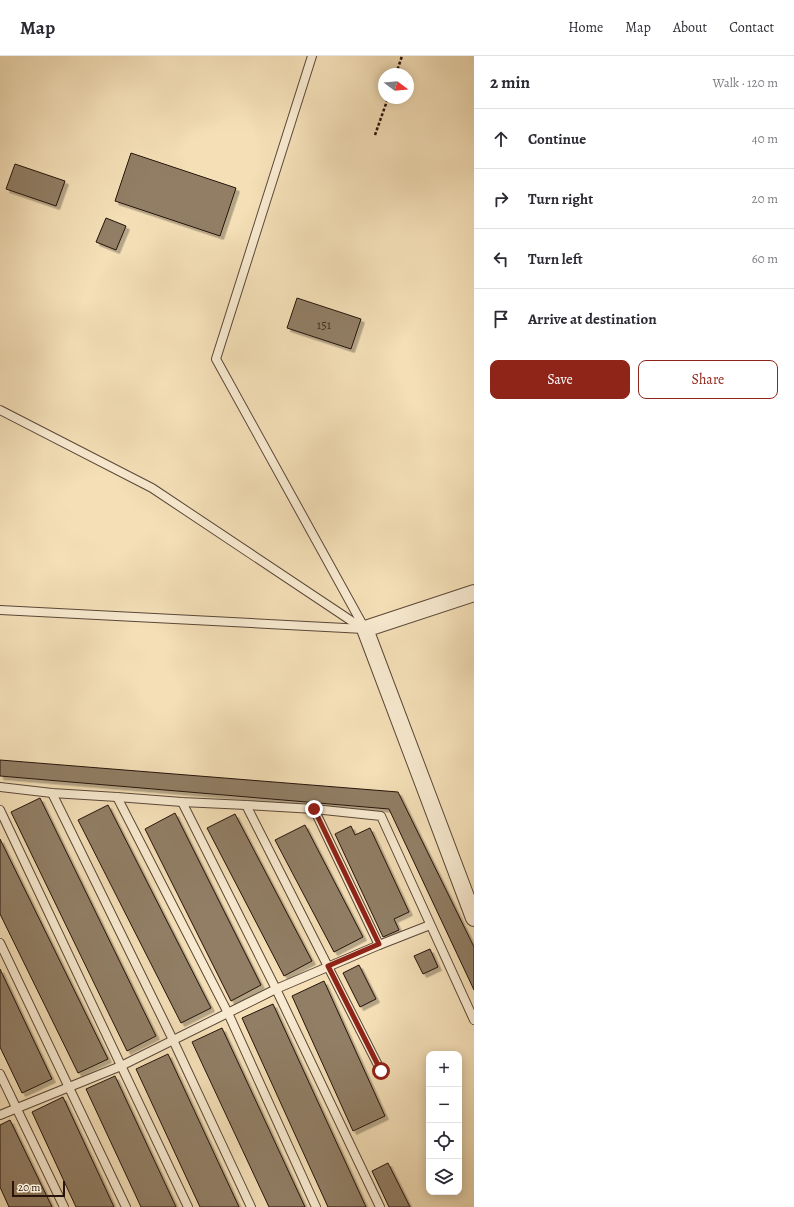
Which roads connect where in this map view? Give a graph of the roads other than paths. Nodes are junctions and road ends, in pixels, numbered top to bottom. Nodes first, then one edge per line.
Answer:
1 (312, 56) edge
2 (0, 410) edge
3 (474, 593) edge
4 (0, 610) edge
5 (365, 629) junction
6 (0, 787) edge
7 (52, 793) junction
8 (117, 797) junction
9 (182, 802) junction
10 (246, 805) junction
11 (314, 809) junction
12 (0, 810) edge
13 (474, 918) edge
14 (430, 925) junction
15 (0, 944) edge
16 (379, 944) junction
17 (328, 966) junction
18 (276, 989) junction
19 (228, 1012) junction
20 (474, 1020) edge
21 (173, 1040) junction
22 (121, 1066) junction
23 (381, 1071) dead end
24 (0, 1074) edge
25 (69, 1086) junction
26 (16, 1107) junction
27 (0, 1114) edge
28 (64, 1207) edge
29 (126, 1207) edge
30 (188, 1207) edge
31 (251, 1207) edge
32 (316, 1207) edge
33 (380, 1207) edge

1 - 5 lane
2 - 5 lane
3 - 5 street
4 - 5 lane
5 - 13 street
6 - 7 lane
7 - 8 lane
7 - 21 lane
8 - 9 lane
8 - 19 lane
9 - 10 lane
9 - 18 lane
10 - 11 lane
10 - 17 lane
11 - 14 lane
11 - 16 lane
12 - 22 lane
14 - 16 lane
14 - 20 lane
15 - 25 lane
16 - 17 lane
17 - 18 lane
17 - 23 lane
18 - 19 lane
18 - 33 lane
19 - 21 lane
19 - 32 lane
21 - 22 lane
21 - 31 lane
22 - 25 lane
22 - 30 lane
24 - 26 lane
25 - 26 lane
25 - 29 lane
26 - 27 lane
26 - 28 lane

